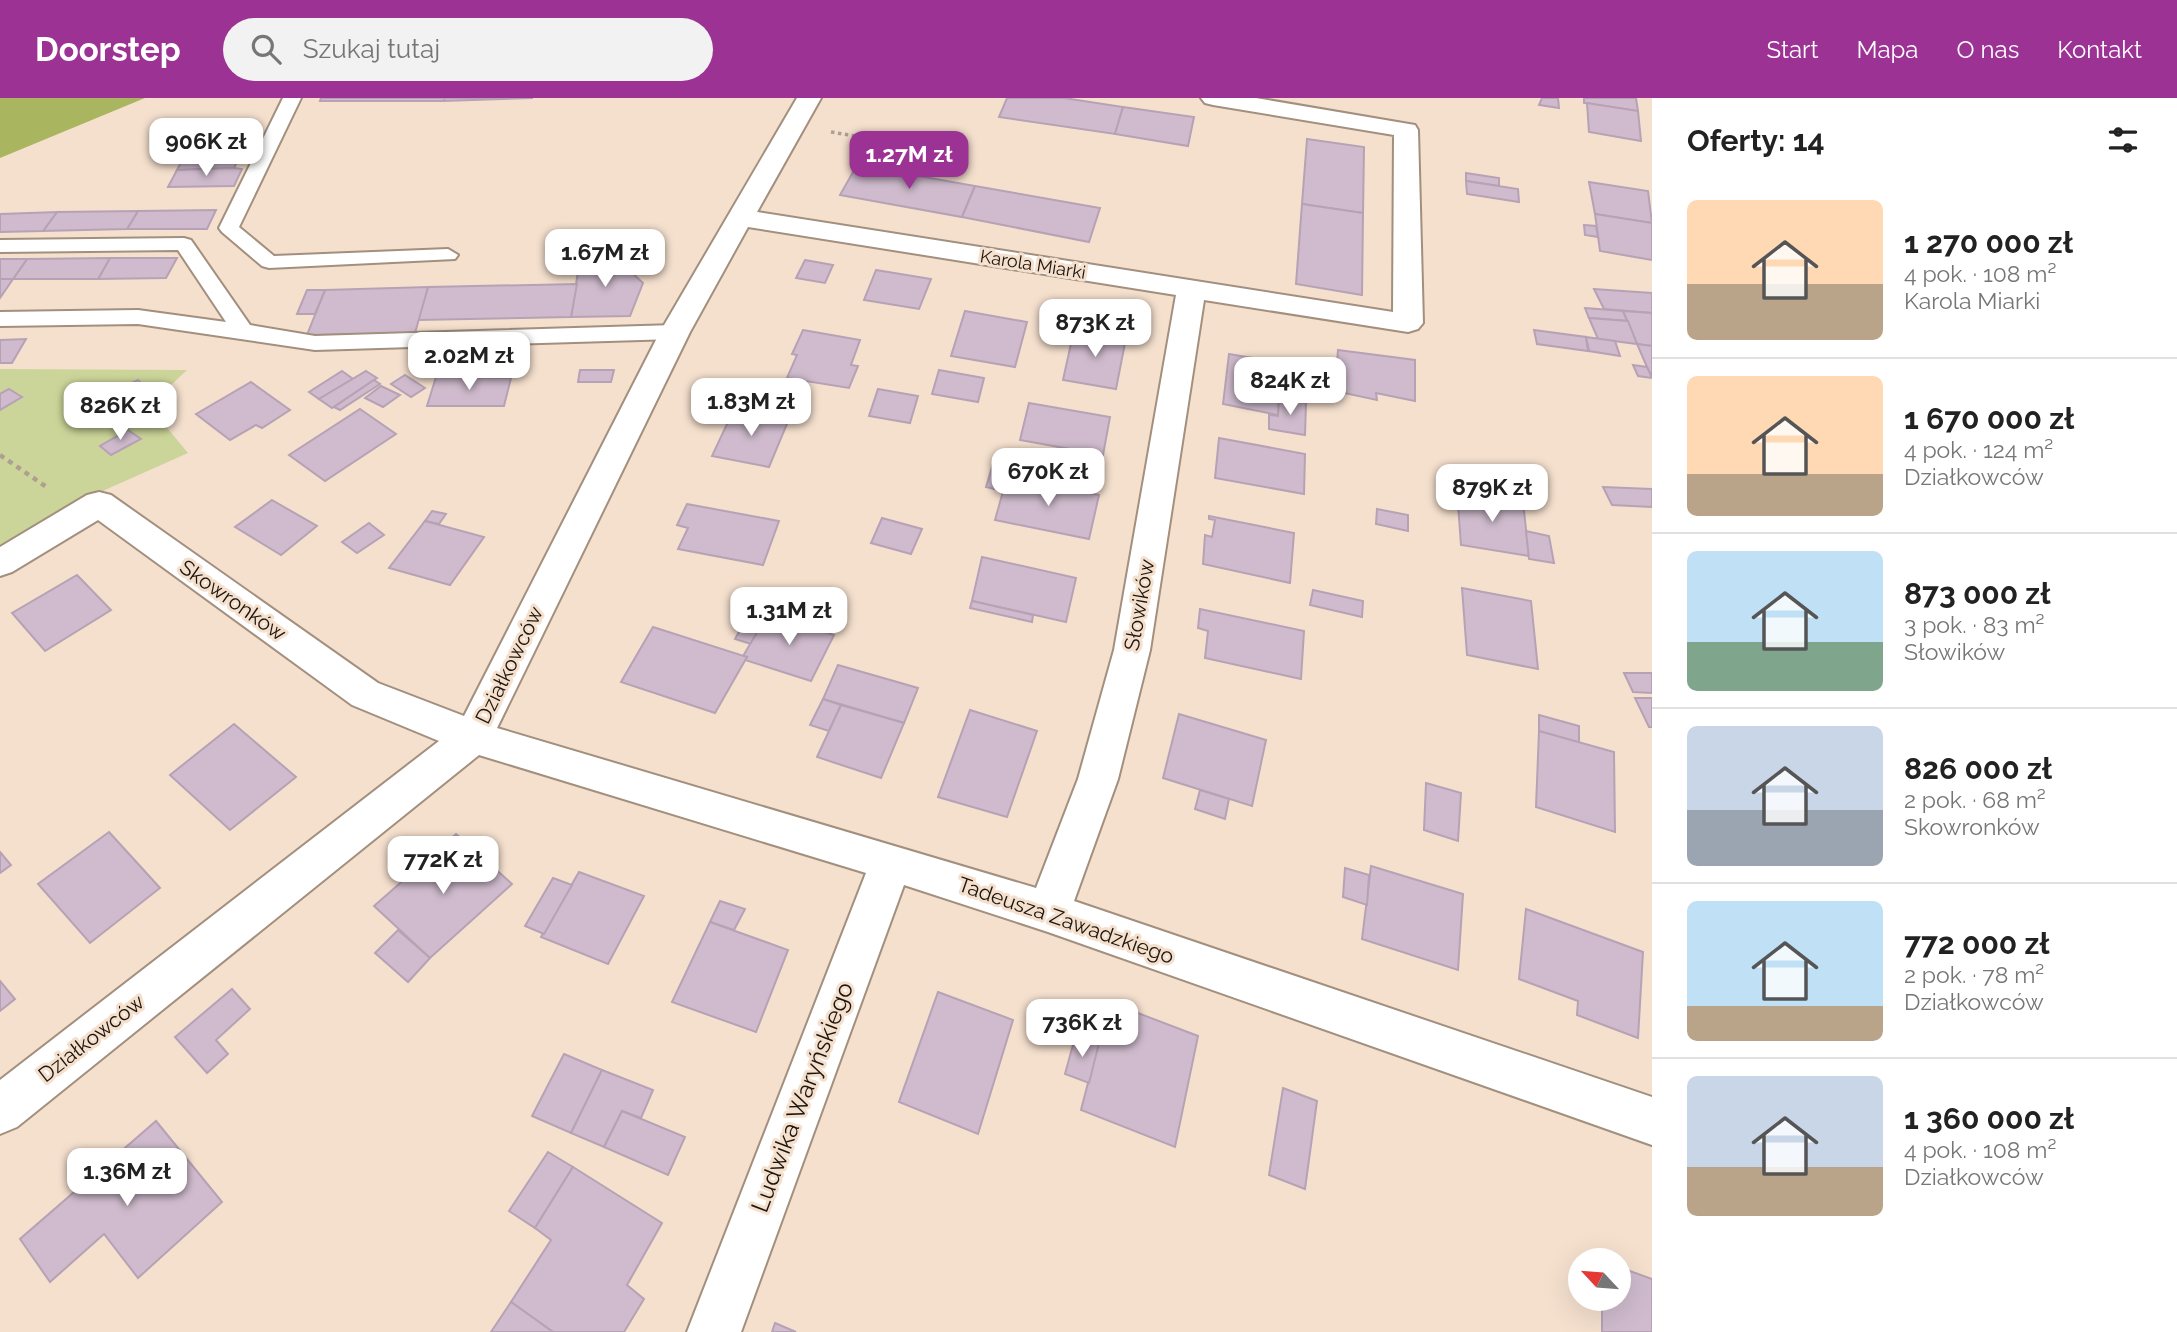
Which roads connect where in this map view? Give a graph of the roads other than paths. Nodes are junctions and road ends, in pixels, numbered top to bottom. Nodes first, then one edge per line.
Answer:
1 (292, 98) edge
2 (810, 98) edge
3 (1213, 98) edge
4 (741, 218) junction
5 (0, 246) edge
6 (448, 255) dead end
7 (1191, 289) junction
8 (0, 319) edge
9 (243, 331) junction
10 (675, 332) junction
11 (0, 563) edge
12 (473, 737) junction
13 (891, 862) junction
14 (1048, 912) junction
15 (0, 1110) edge
16 (1652, 1121) edge
17 (714, 1332) edge

1 - 6 lane
2 - 4 street, Działkowców
3 - 7 street, Karola Miarki
4 - 7 street, Karola Miarki
4 - 10 street, Działkowców
5 - 9 lane
7 - 14 street, Słowików
8 - 9 lane
9 - 10 lane
10 - 12 street, Działkowców
11 - 12 street, Skowronków
12 - 13 street, Tadeusza Zawadzkiego
12 - 15 street, Działkowców
13 - 14 street, Tadeusza Zawadzkiego
13 - 17 street, Ludwika Waryńskiego
14 - 16 street, Tadeusza Zawadzkiego

